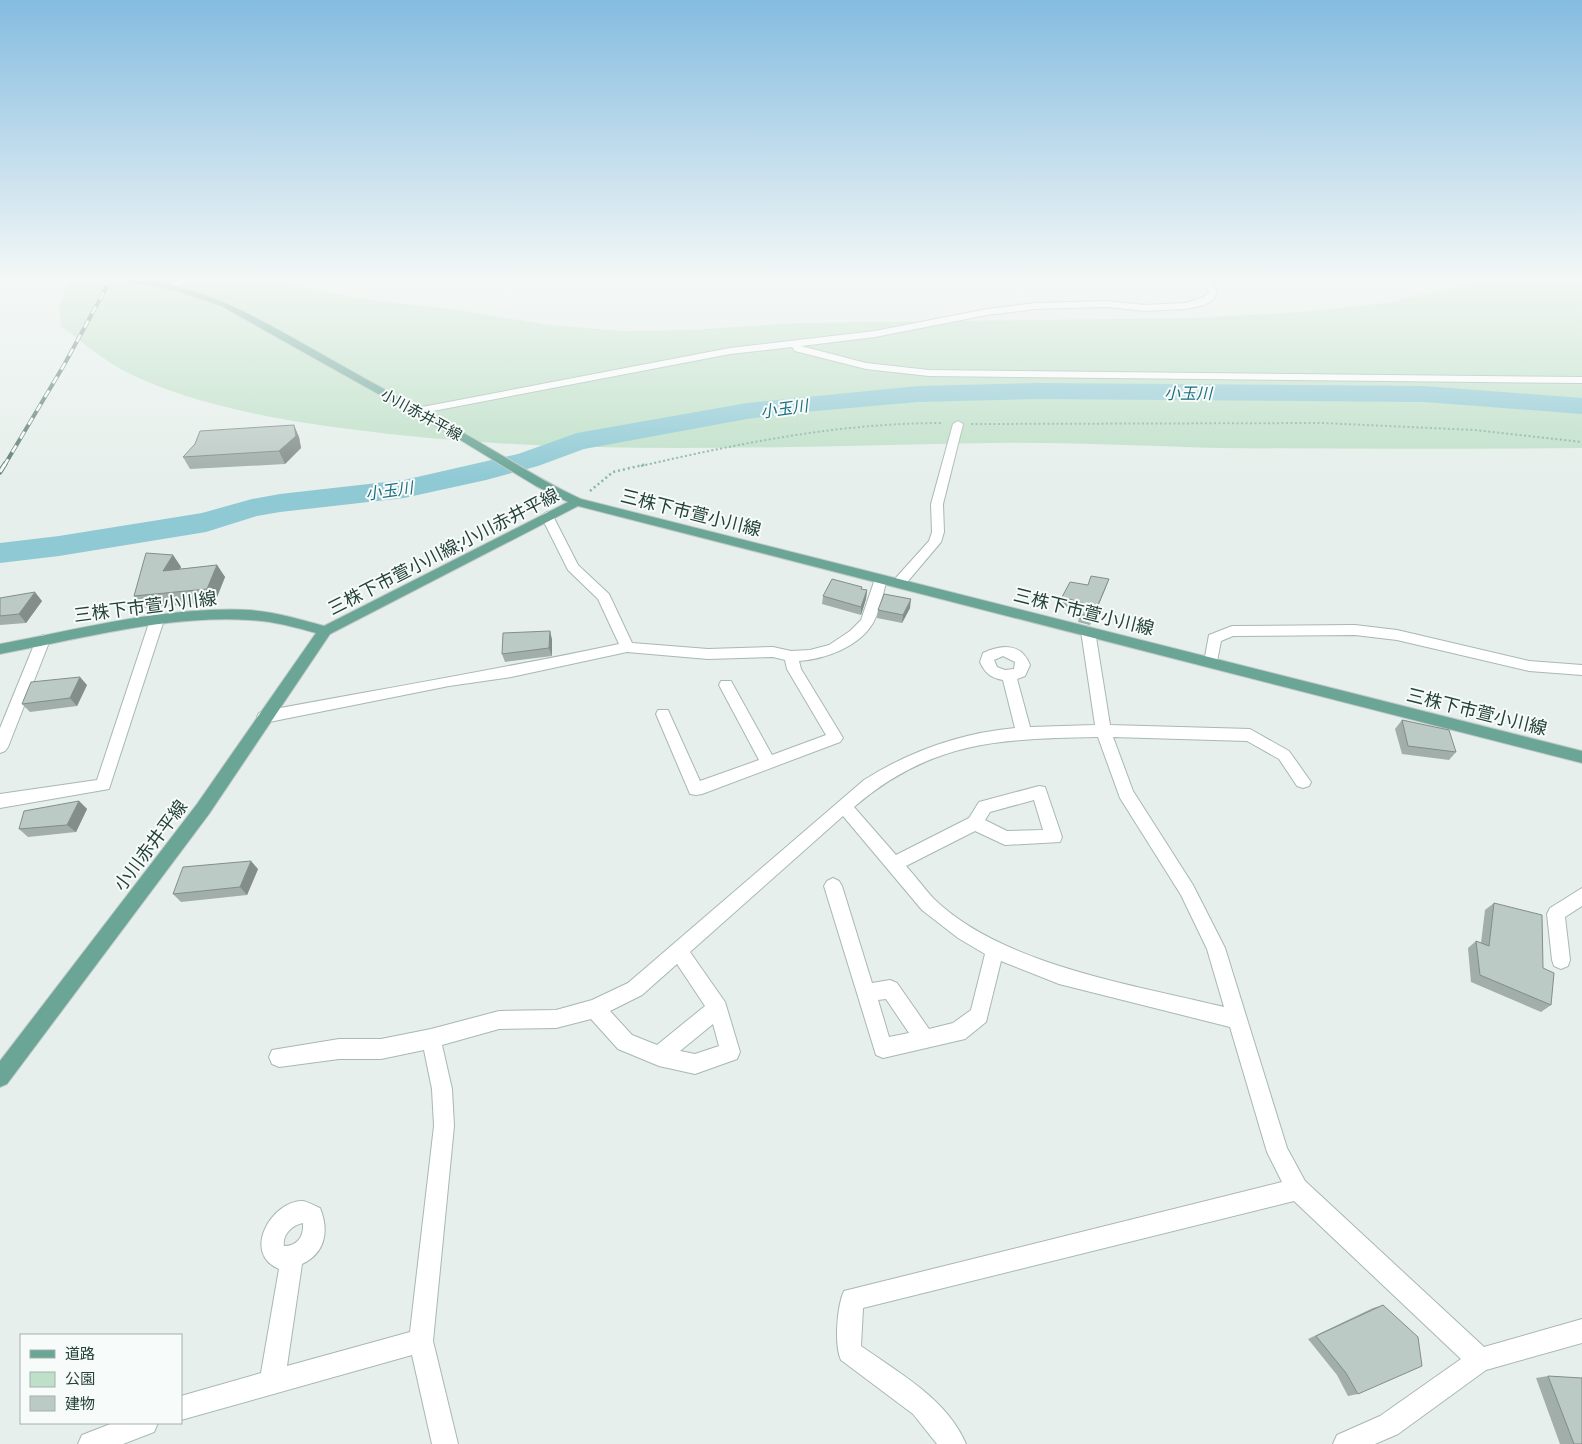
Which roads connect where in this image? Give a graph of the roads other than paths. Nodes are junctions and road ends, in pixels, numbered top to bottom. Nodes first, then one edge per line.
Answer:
1 (300, 346) edge
2 (767, 346) edge
3 (796, 346) edge
4 (1582, 380) edge
5 (418, 412) junction
6 (958, 424) road end
7 (577, 502) junction
8 (547, 516) junction
9 (881, 579) junction
10 (898, 584) junction
11 (157, 620) junction
12 (325, 631) junction
13 (1088, 631) junction
14 (43, 640) junction
15 (627, 647) junction
16 (0, 649) edge
17 (791, 656) junction
18 (1211, 662) junction
19 (1582, 670) edge
20 (1009, 676) dead end
21 (726, 685) dead end
22 (663, 714) dead end
23 (264, 717) junction
24 (1102, 731) junction
25 (1024, 733) junction
26 (0, 747) edge
27 (1582, 757) edge
28 (768, 762) junction
29 (1303, 782) dead end
30 (0, 802) edge
31 (844, 806) junction
32 (976, 823) dead end
33 (894, 864) junction
34 (833, 886) dead end
35 (1582, 896) edge
36 (678, 950) junction
37 (995, 950) junction
38 (1561, 960) dead end
39 (866, 993) junction
40 (717, 1008) junction
41 (595, 1010) junction
42 (1239, 1020) junction
43 (431, 1039) junction
44 (925, 1039) junction
45 (659, 1056) junction
46 (279, 1057) dead end
47 (0, 1077) edge
48 (1297, 1189) junction
49 (292, 1258) dead end
50 (1582, 1331) edge
51 (421, 1341) junction
52 (1480, 1360) junction
53 (272, 1382) junction
54 (182, 1408) edge
55 (142, 1424) edge
56 (91, 1444) edge
57 (444, 1444) edge
58 (953, 1444) edge
59 (1346, 1444) edge

1 - 5 main road, 小川赤井平線
2 - 5 street
3 - 4 street
5 - 7 main road, 小川赤井平線
6 - 10 street
7 - 8 main road, 三株下市萱小川線;小川赤井平線
7 - 9 main road, 三株下市萱小川線
8 - 12 main road, 三株下市萱小川線;小川赤井平線
8 - 15 street
9 - 10 main road, 三株下市萱小川線
9 - 17 street
10 - 13 main road, 三株下市萱小川線
11 - 12 main road, 三株下市萱小川線
11 - 14 main road, 三株下市萱小川線
11 - 30 street
12 - 23 main road, 小川赤井平線
13 - 18 main road, 三株下市萱小川線
13 - 24 street
14 - 16 main road, 三株下市萱小川線
14 - 26 street
15 - 17 street
15 - 23 street
17 - 28 street
18 - 19 street
18 - 27 main road, 三株下市萱小川線
20 - 25 street
21 - 28 street
22 - 28 street
23 - 47 main road, 小川赤井平線
24 - 25 street
24 - 29 street
24 - 42 street
25 - 31 street
31 - 33 street
31 - 36 street
32 - 33 street
33 - 37 street
34 - 39 street
35 - 38 street
36 - 40 street
36 - 41 street
37 - 42 street
37 - 44 street
39 - 44 street
39 - 44 street
40 - 45 street
40 - 45 street
41 - 43 street
41 - 45 street
42 - 48 street
43 - 46 street
43 - 51 street
48 - 52 street
48 - 58 street
49 - 53 street
50 - 52 street
51 - 53 street
51 - 57 street
52 - 59 street
53 - 54 street
55 - 56 street

